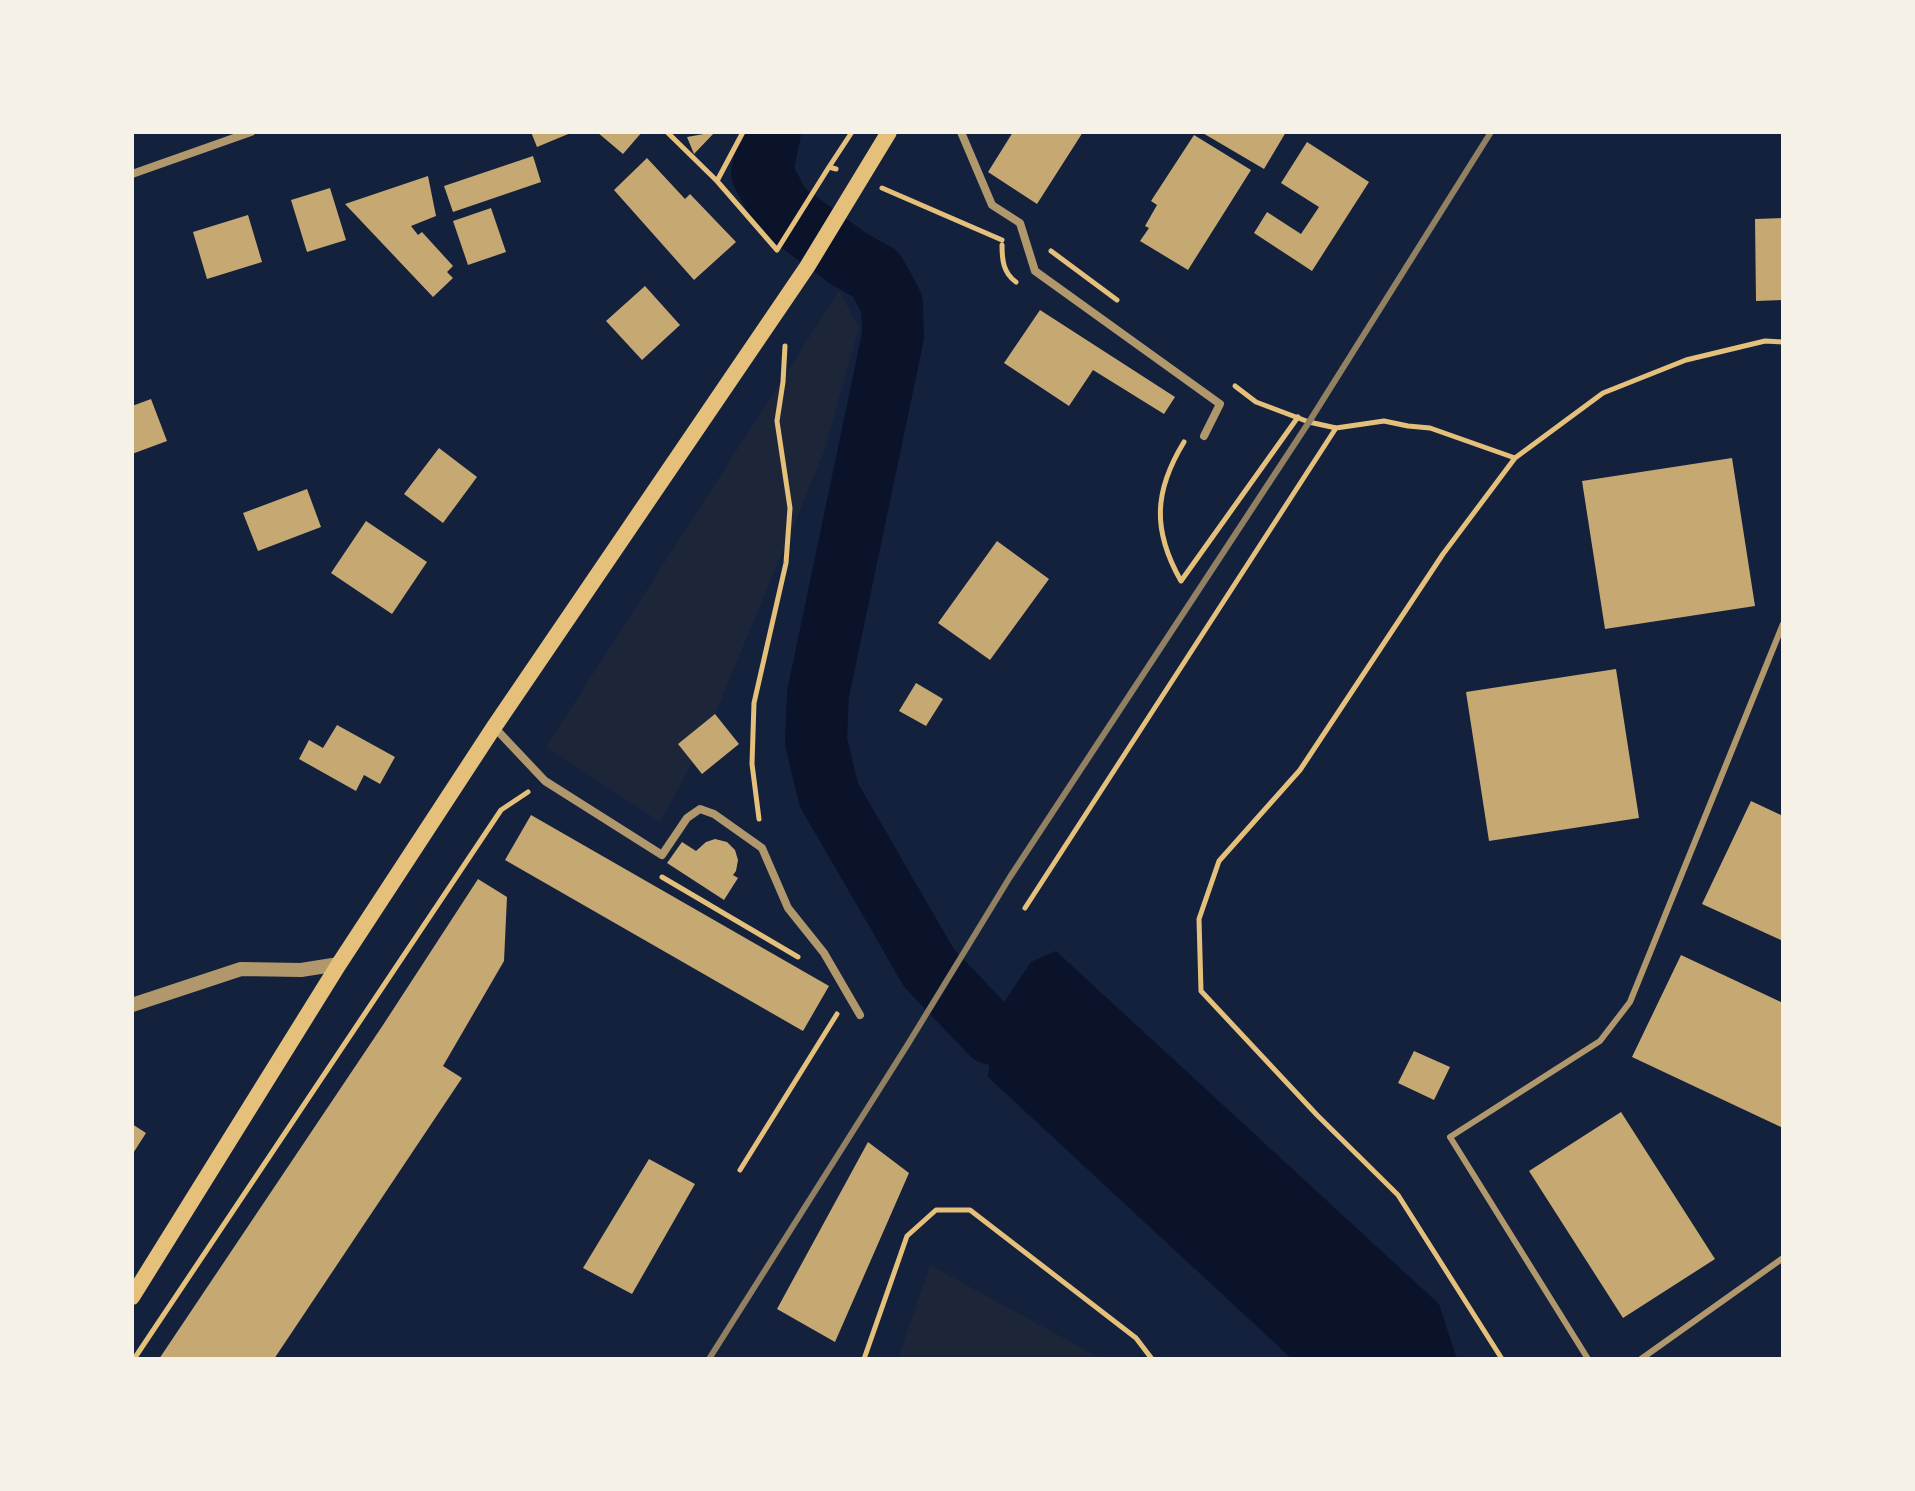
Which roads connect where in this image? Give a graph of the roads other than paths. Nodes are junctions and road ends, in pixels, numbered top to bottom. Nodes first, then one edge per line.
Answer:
1 (251, 132) edge
2 (889, 132) edge
3 (961, 132) edge
4 (132, 174) edge
5 (1204, 436) dead end
6 (1783, 624) edge
7 (494, 727) junction
8 (339, 964) junction
9 (132, 1005) edge
10 (860, 1015) dead end
11 (1783, 1258) edge
12 (132, 1297) edge
13 (1588, 1359) edge
14 (1641, 1359) edge

1 - 4 street
2 - 7 main road
3 - 5 street
6 - 13 lane
7 - 8 main road
7 - 10 street
8 - 9 street
8 - 12 main road
11 - 14 lane

